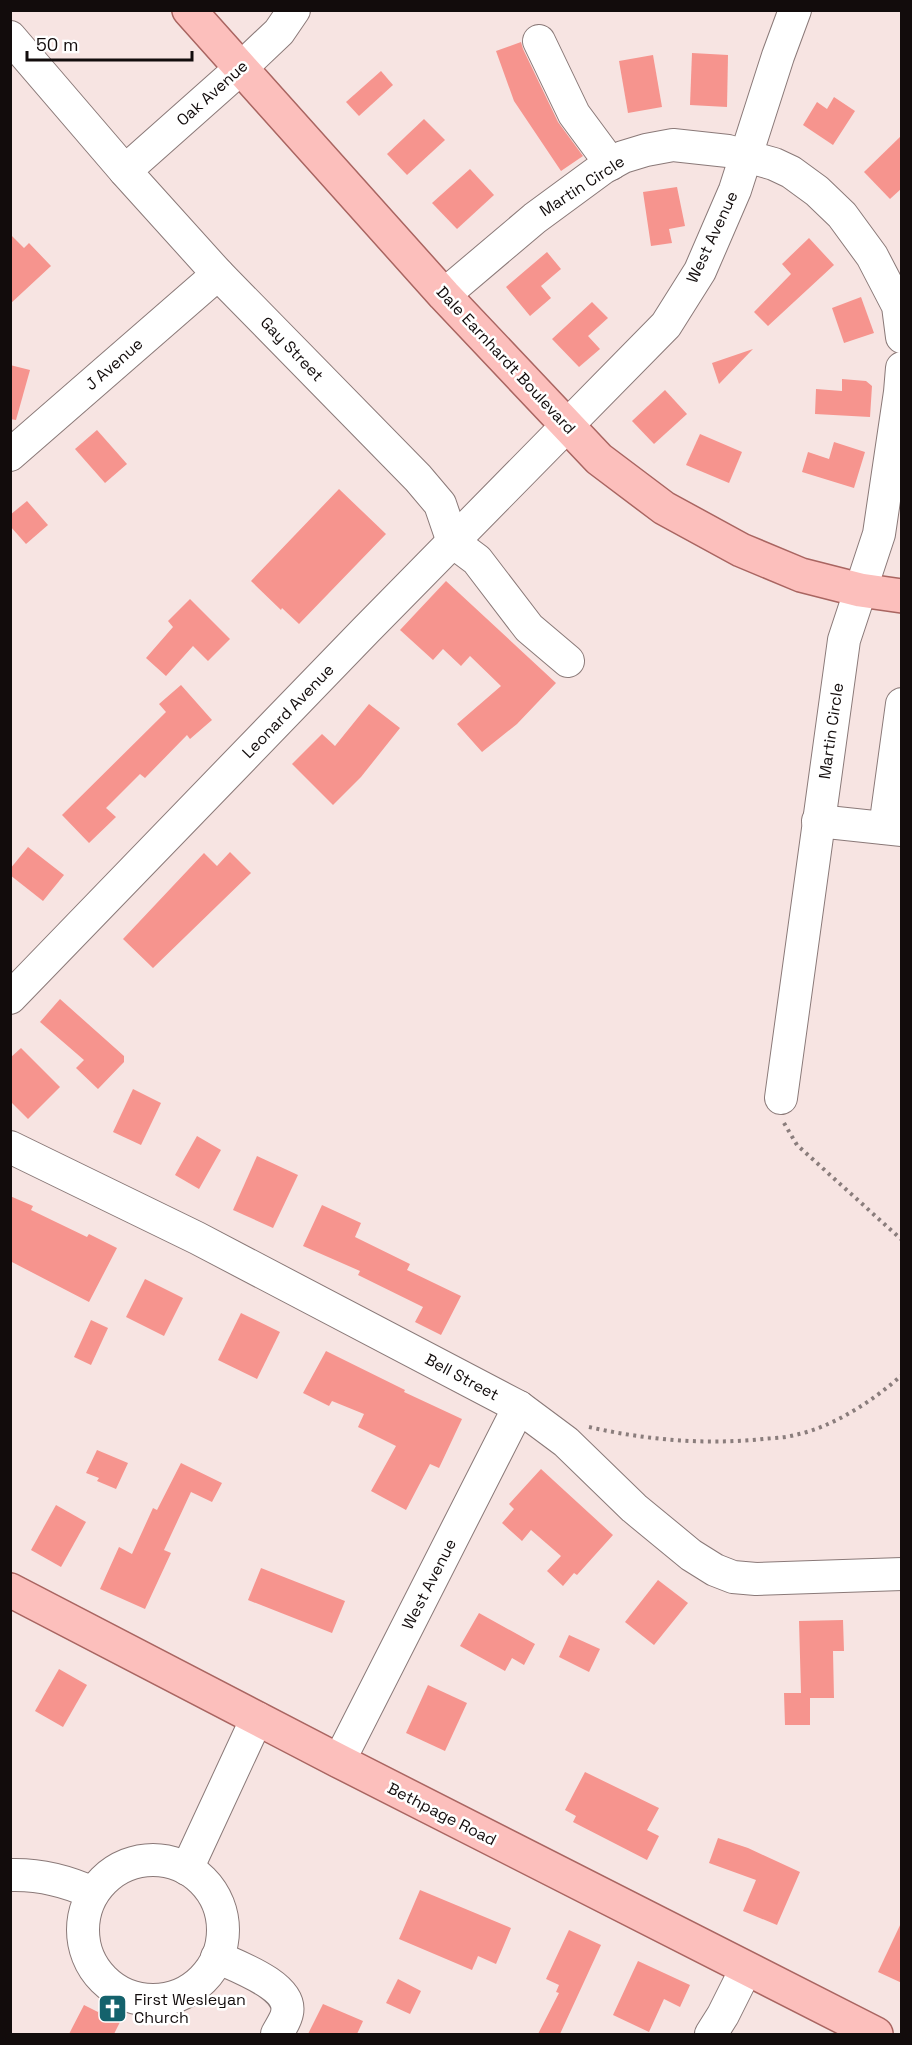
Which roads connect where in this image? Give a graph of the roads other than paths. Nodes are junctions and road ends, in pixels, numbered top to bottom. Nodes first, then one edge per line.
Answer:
1 (189, 10) edge
2 (294, 10) edge
3 (795, 10) edge
4 (10, 37) edge
5 (538, 41) dead end
6 (241, 68) junction
7 (747, 157) junction
8 (611, 164) junction
9 (125, 171) junction
10 (218, 274) junction
11 (444, 295) junction
12 (902, 337) edge
13 (902, 368) edge
14 (567, 426) junction
15 (10, 455) edge
16 (453, 542) junction
17 (860, 590) junction
18 (902, 596) edge
19 (568, 661) dead end
20 (902, 704) edge
21 (898, 760) edge
22 (818, 821) junction
23 (893, 829) edge
24 (10, 998) edge
25 (781, 1098) road end
26 (10, 1147) edge
27 (519, 1407) junction
28 (902, 1574) edge
29 (10, 1590) edge
30 (257, 1718) junction
31 (339, 1761) junction
32 (187, 1869) junction
33 (10, 1875) edge
34 (93, 1893) junction
35 (217, 1957) junction
36 (746, 1969) junction
37 (277, 2034) edge
38 (711, 2034) edge
39 (876, 2034) edge

1 - 6 main road, Dale Earnhardt Boulevard
2 - 6 street, Oak Avenue
3 - 7 street, West Avenue
4 - 9 street, Gay Street
5 - 8 street
6 - 9 street, Oak Avenue
6 - 11 main road, Dale Earnhardt Boulevard
7 - 8 street, Martin Circle
7 - 12 street, Martin Circle
7 - 14 street, West Avenue
8 - 11 street, Martin Circle
9 - 10 street, Gay Street
10 - 15 street, J Avenue
10 - 16 street, Gay Street
11 - 14 main road, Dale Earnhardt Boulevard
13 - 17 street, Martin Circle
14 - 16 street, Leonard Avenue
14 - 17 main road, Dale Earnhardt Boulevard
16 - 19 street
16 - 24 street, Leonard Avenue
17 - 18 main road, Dale Earnhardt Boulevard
17 - 22 street, Martin Circle
20 - 21 street
21 - 23 street
22 - 23 street
22 - 25 street, Martin Circle
26 - 27 street, Bell Street
27 - 28 street, Bell Street
27 - 31 street, West Avenue
29 - 30 main road, Bethpage Road
30 - 31 main road, Bethpage Road
30 - 32 street
31 - 36 main road, Bethpage Road
32 - 34 street
32 - 35 street
33 - 34 street
34 - 35 street
35 - 37 street
36 - 38 street
36 - 39 main road, Bethpage Road

